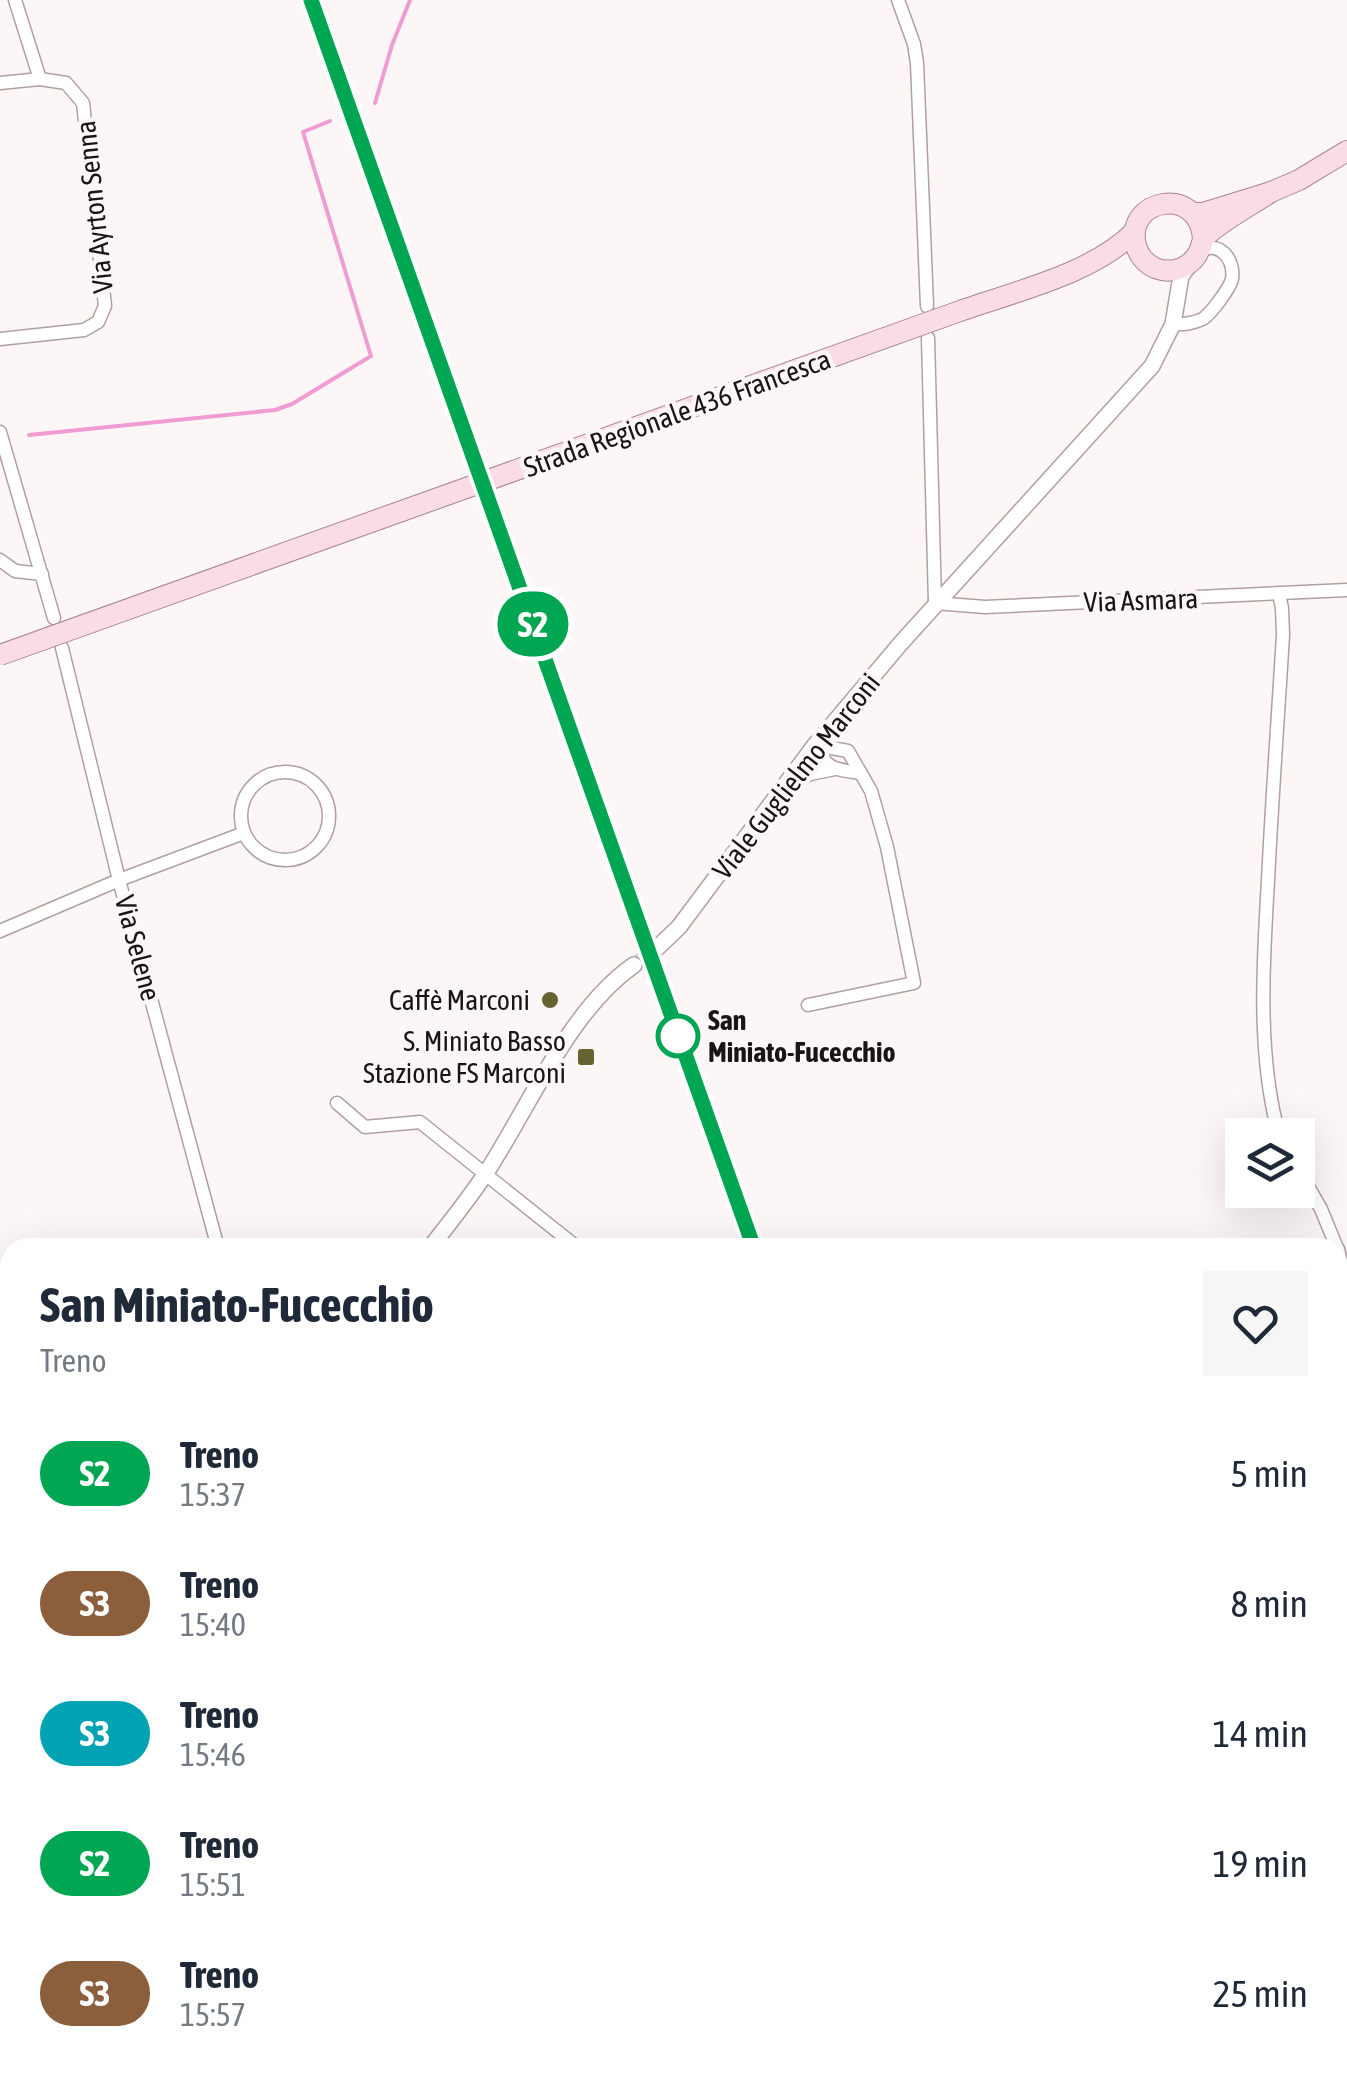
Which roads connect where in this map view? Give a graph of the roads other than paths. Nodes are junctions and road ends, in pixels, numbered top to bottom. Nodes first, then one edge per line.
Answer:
1 (16, 0) edge
2 (898, 0) edge
3 (40, 79) junction
4 (0, 83) edge
5 (1347, 151) edge
6 (1270, 192) junction
7 (1194, 213) junction
8 (1135, 232) junction
9 (1198, 251) junction
10 (1148, 264) junction
11 (1071, 272) junction
12 (927, 306) dead end
13 (1174, 320) junction
14 (928, 338) dead end
15 (0, 339) edge
16 (0, 432) edge
17 (0, 560) edge
18 (42, 574) junction
19 (1347, 590) edge
20 (1279, 594) junction
21 (935, 602) junction
22 (54, 618) dead end
23 (62, 648) dead end
24 (0, 655) edge
25 (833, 724) junction
26 (815, 745) junction
27 (848, 751) junction
28 (834, 770) junction
29 (860, 772) junction
30 (782, 789) junction
31 (244, 833) junction
32 (120, 880) junction
33 (0, 931) edge
34 (657, 948) tunnel mouth
35 (634, 965) tunnel mouth
36 (808, 1005) dead end
37 (337, 1104) dead end
38 (1276, 1118) edge
39 (485, 1174) junction
40 (1315, 1198) edge
41 (215, 1238) edge
42 (437, 1238) edge
43 (565, 1238) edge
44 (1333, 1238) edge

1 - 3 street
2 - 12 street
3 - 4 street
3 - 15 street, Via Ayrton Senna
5 - 6 main road, Strada Regionale 436 Francesca
6 - 7 main road, Strada Regionale 436 Francesca
6 - 9 main road, Strada Regionale 436 Francesca
7 - 8 main road, Strada Regionale 436 Francesca
7 - 9 main road
8 - 10 main road
8 - 11 main road, Strada Regionale 436 Francesca
9 - 10 main road, Strada Regionale 436 Francesca
9 - 13 street, Viale Guglielmo Marconi
9 - 13 street
10 - 11 main road, Strada Regionale 436 Francesca
10 - 13 street
11 - 24 main road, Strada Regionale 436 Francesca, bridge
13 - 21 street, Viale Guglielmo Marconi
14 - 21 street
16 - 18 street
17 - 18 street
18 - 22 street
19 - 20 street, Via Asmara
20 - 21 street, Via Asmara
20 - 38 street
21 - 25 street, Viale Guglielmo Marconi
23 - 32 street, Via Selene
25 - 26 street, Viale Guglielmo Marconi
25 - 27 street
26 - 27 street
26 - 28 street
26 - 30 street, Viale Guglielmo Marconi
27 - 29 street
28 - 29 street
28 - 30 street
29 - 36 street
30 - 34 street, Viale Guglielmo Marconi
31 - 31 street
31 - 32 street
32 - 33 street
32 - 41 street, Via Selene
35 - 39 street
37 - 39 street
39 - 42 street
39 - 43 street
40 - 44 street

